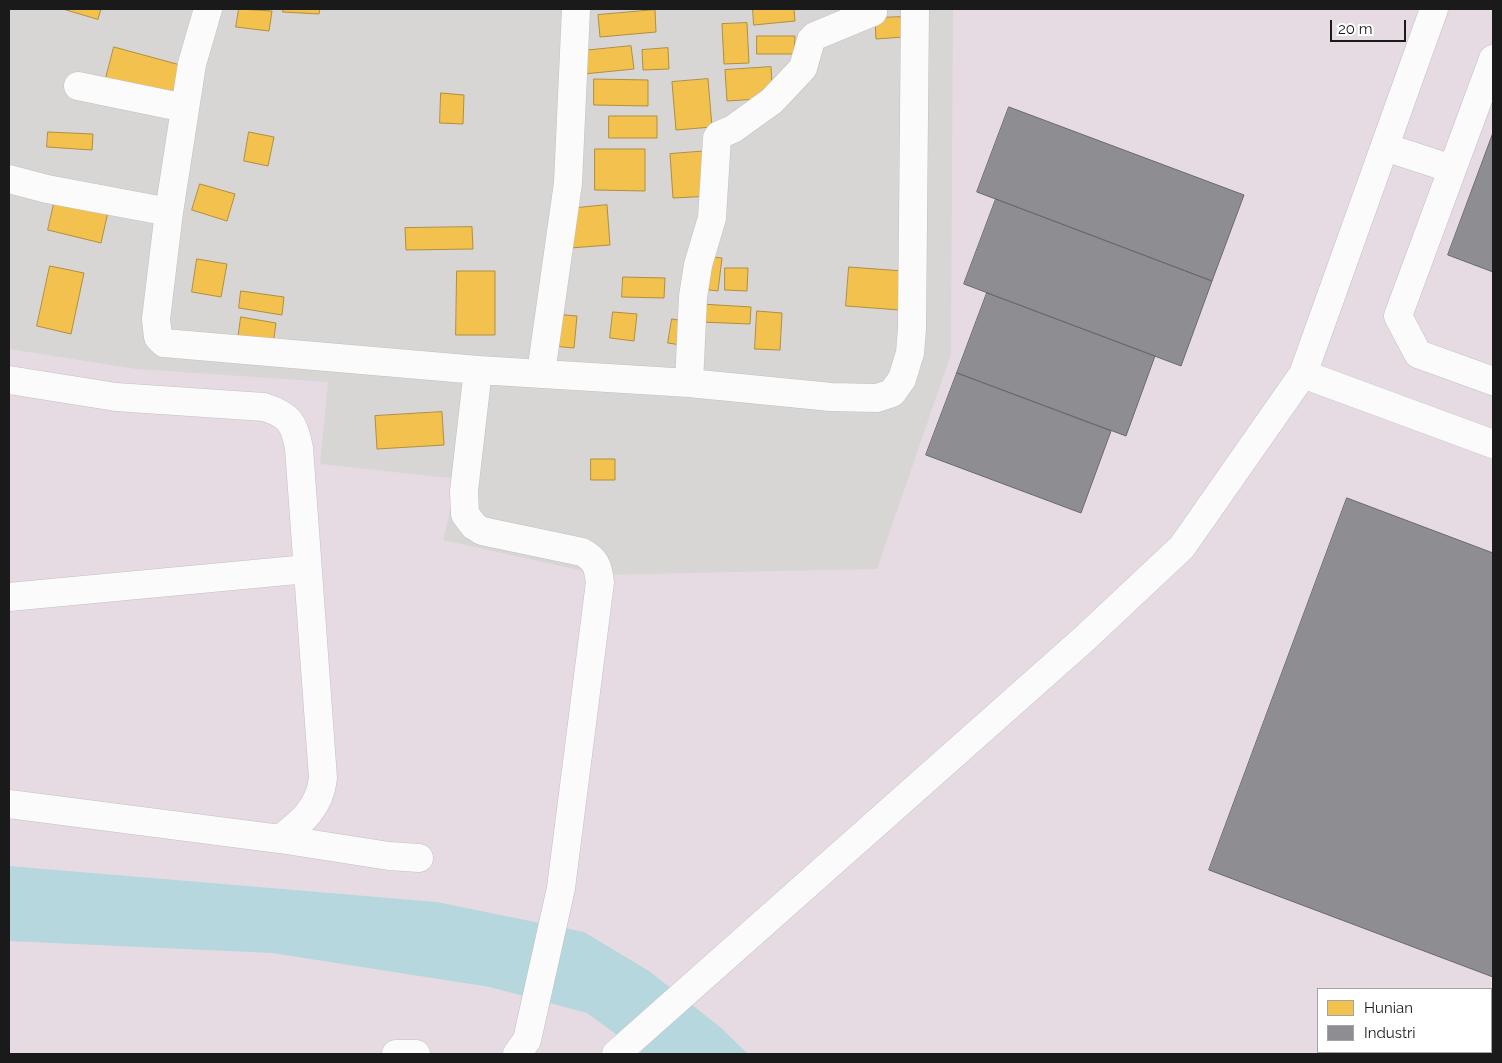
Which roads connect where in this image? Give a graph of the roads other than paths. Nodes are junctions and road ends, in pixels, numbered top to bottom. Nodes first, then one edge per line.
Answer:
1 (208, 9) edge
2 (576, 9) edge
3 (1434, 9) edge
4 (867, 10) edge
5 (915, 11) edge
6 (1493, 59) edge
7 (78, 86) dead end
8 (185, 108) junction
9 (1384, 147) junction
10 (1452, 169) junction
11 (9, 179) edge
12 (169, 212) junction
13 (478, 370) junction
14 (541, 373) junction
15 (1303, 374) junction
16 (9, 380) edge
17 (1493, 381) edge
18 (689, 383) junction
19 (1493, 444) edge
20 (307, 569) junction
21 (9, 597) edge
22 (9, 804) edge
23 (280, 839) junction
24 (419, 858) dead end
25 (396, 1054) edge
26 (416, 1054) edge
27 (517, 1054) edge
28 (616, 1054) edge

1 - 8 street
2 - 14 street
3 - 9 street
4 - 5 street
4 - 18 street
5 - 18 street
6 - 10 street
7 - 8 street
8 - 12 street
9 - 10 street
9 - 15 street
10 - 17 street
11 - 12 street
12 - 13 street
13 - 14 street
13 - 27 street
14 - 18 street
15 - 19 street
15 - 28 street
16 - 20 street
20 - 21 street
20 - 23 street
22 - 23 street
23 - 24 street
25 - 26 street

